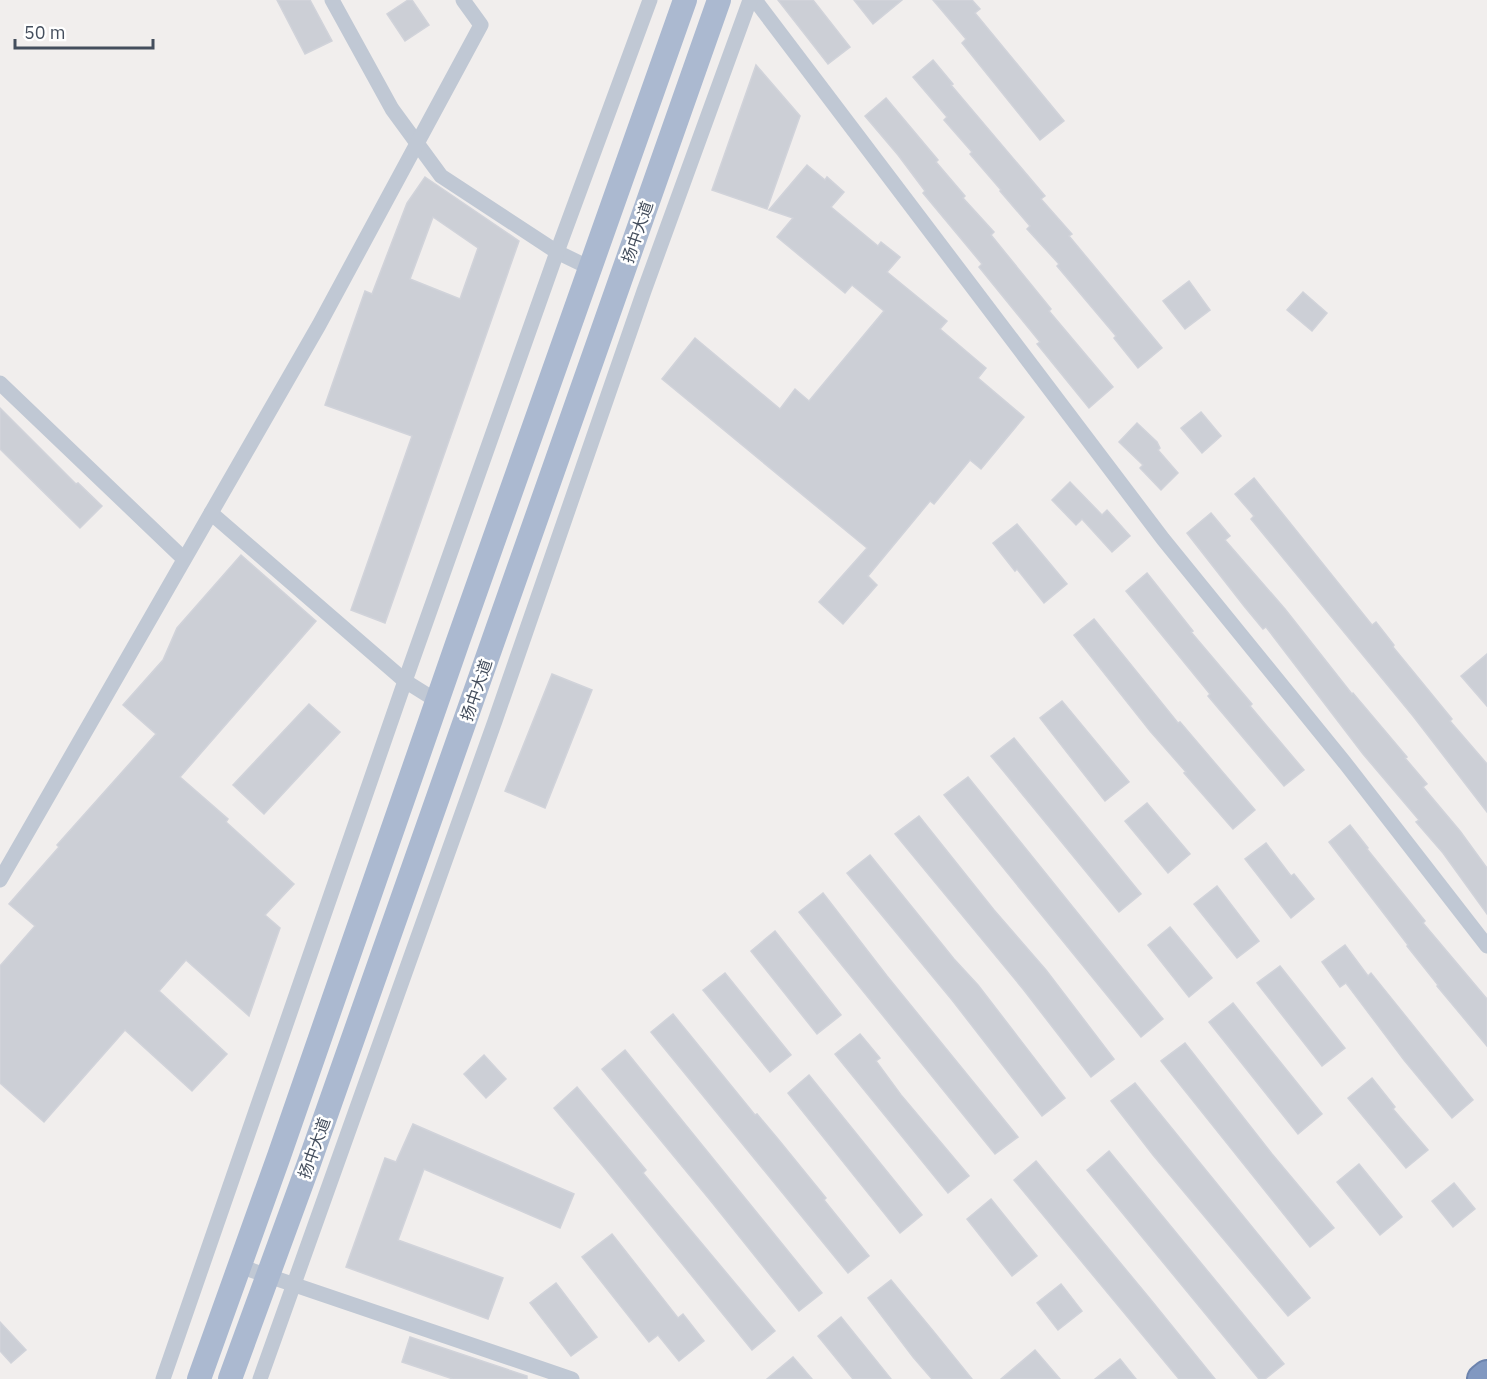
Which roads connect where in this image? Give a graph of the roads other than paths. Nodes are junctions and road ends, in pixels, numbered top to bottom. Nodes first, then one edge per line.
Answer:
1 (332, 0) edge
2 (463, 0) edge
3 (650, 0) edge
4 (686, 0) edge
5 (719, 0) edge
6 (750, 0) edge
7 (755, 0) edge
8 (417, 143) junction
9 (557, 252) junction
10 (590, 268) junction
11 (620, 282) junction
12 (0, 383) edge
13 (211, 513) junction
14 (184, 559) junction
15 (405, 681) junction
16 (437, 701) junction
17 (468, 713) junction
18 (0, 880) edge
19 (1487, 946) edge
20 (307, 1078) junction
21 (336, 1088) junction
22 (239, 1266) junction
23 (268, 1276) junction
24 (293, 1285) junction
25 (1487, 1375) edge
26 (163, 1379) edge
27 (199, 1379) edge
28 (230, 1379) edge
29 (260, 1379) edge
30 (572, 1379) edge
31 (1482, 1379) edge

1 - 8 street
2 - 8 street
3 - 9 street
4 - 10 main road, 扬中大道
5 - 11 main road, 扬中大道
6 - 24 street
7 - 19 street
8 - 9 street
8 - 13 street
9 - 10 street
9 - 15 street
10 - 11 main road
10 - 16 main road, 扬中大道
11 - 17 main road, 扬中大道
12 - 14 street
13 - 14 street
13 - 15 street
14 - 18 street
15 - 16 street
15 - 26 street
16 - 17 main road
16 - 20 main road, 扬中大道
17 - 21 main road, 扬中大道
20 - 21 main road
20 - 22 main road, 扬中大道
21 - 23 main road, 扬中大道
22 - 23 street
22 - 27 main road, 扬中大道
23 - 24 street
23 - 28 main road, 扬中大道
24 - 29 street
24 - 30 street
25 - 31 highway

